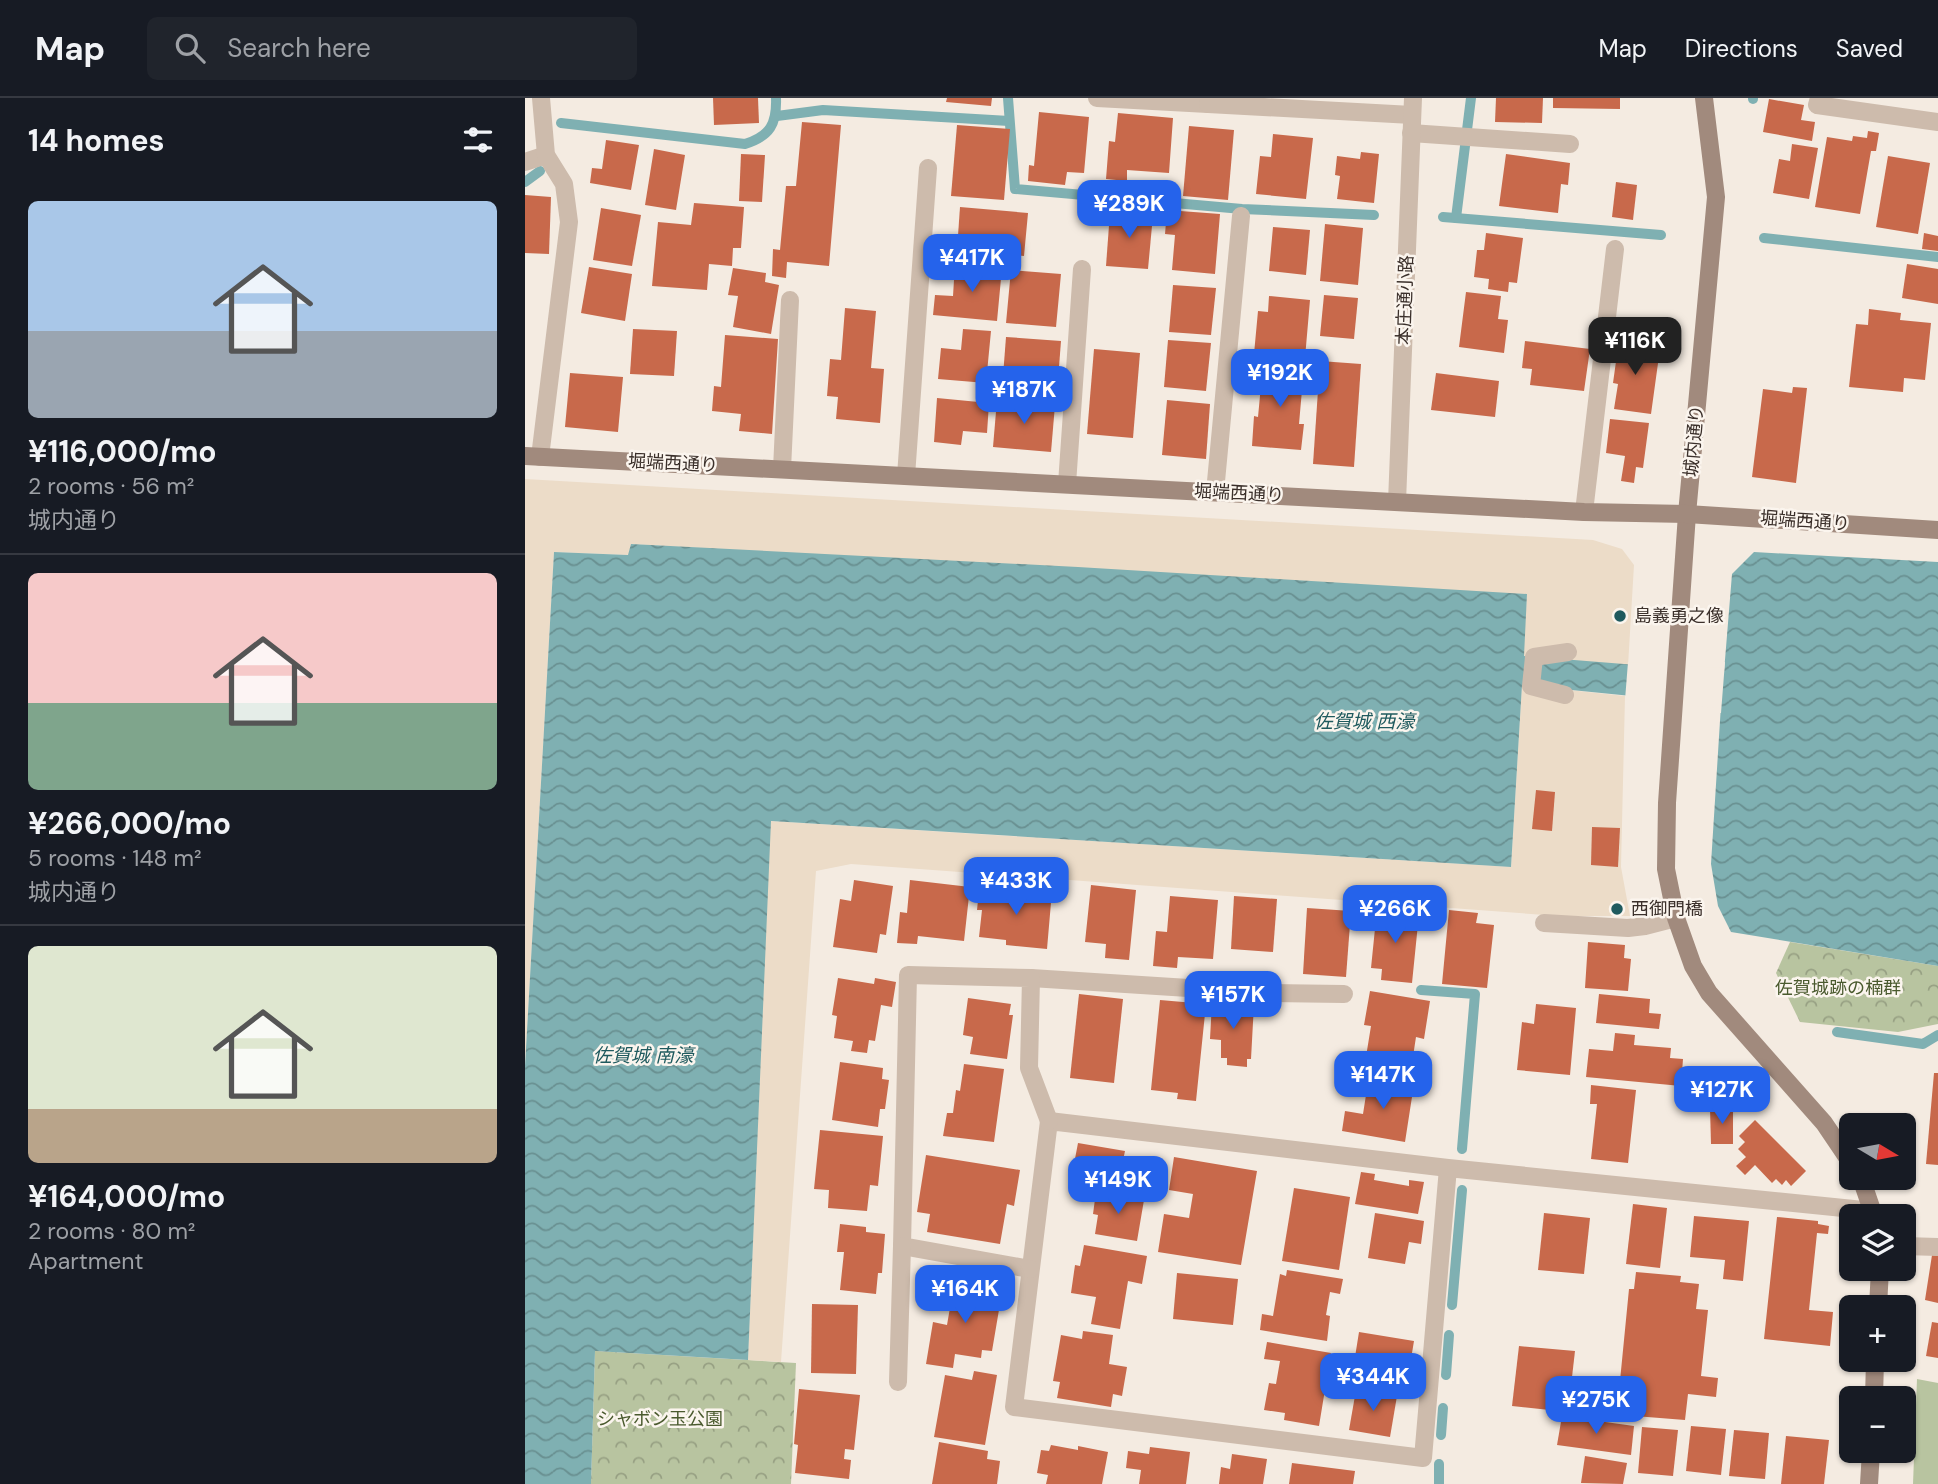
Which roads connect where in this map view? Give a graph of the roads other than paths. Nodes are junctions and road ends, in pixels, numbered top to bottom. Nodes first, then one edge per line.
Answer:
1 (541, 98) edge
2 (1097, 98) edge
3 (1704, 98) edge
4 (1819, 98) edge
5 (1208, 101) edge
6 (1412, 115) edge
7 (1938, 122) edge
8 (1570, 144) dead end
9 (546, 155) junction
10 (525, 162) edge
11 (928, 168) dead end
12 (1241, 216) dead end
13 (1615, 248) dead end
14 (1082, 269) dead end
15 (790, 300) dead end
16 (533, 456) edge
17 (782, 469) junction
18 (906, 476) junction
19 (1067, 484) junction
20 (1215, 492) junction
21 (1397, 502) junction
22 (1584, 512) junction
23 (1687, 514) junction
24 (1938, 530) edge
25 (1568, 652) dead end
26 (1565, 695) dead end
27 (1676, 918) junction
28 (1544, 923) dead end
29 (1031, 978) junction
30 (1344, 994) dead end
31 (1049, 1121) junction
32 (1839, 1145) edge
33 (1448, 1168) junction
34 (1839, 1209) edge
35 (902, 1246) junction
36 (1916, 1246) edge
37 (1938, 1247) edge
38 (1030, 1269) junction
39 (898, 1382) dead end
40 (1870, 1463) edge
41 (1869, 1484) edge

1 - 9 street
2 - 5 street
3 - 23 street, 城内通り
4 - 7 street
5 - 6 street
6 - 8 street
6 - 21 street, 本庄通小路
9 - 10 street
9 - 16 street
11 - 18 street
12 - 20 street
13 - 22 street
14 - 19 street
15 - 17 street
16 - 17 street, 堀端西通り
17 - 18 street, 堀端西通り
18 - 19 street, 堀端西通り
19 - 20 street, 堀端西通り
20 - 21 street, 堀端西通り
21 - 22 street, 堀端西通り
22 - 23 street, 堀端西通り
23 - 24 street, 堀端西通り
23 - 27 street, 城内通り
25 - 26 street
27 - 28 street
27 - 32 street
29 - 30 street
29 - 31 street
29 - 35 street
31 - 33 street
31 - 38 street
33 - 34 street
33 - 38 street
35 - 38 street
35 - 39 street
36 - 37 street
40 - 41 street

